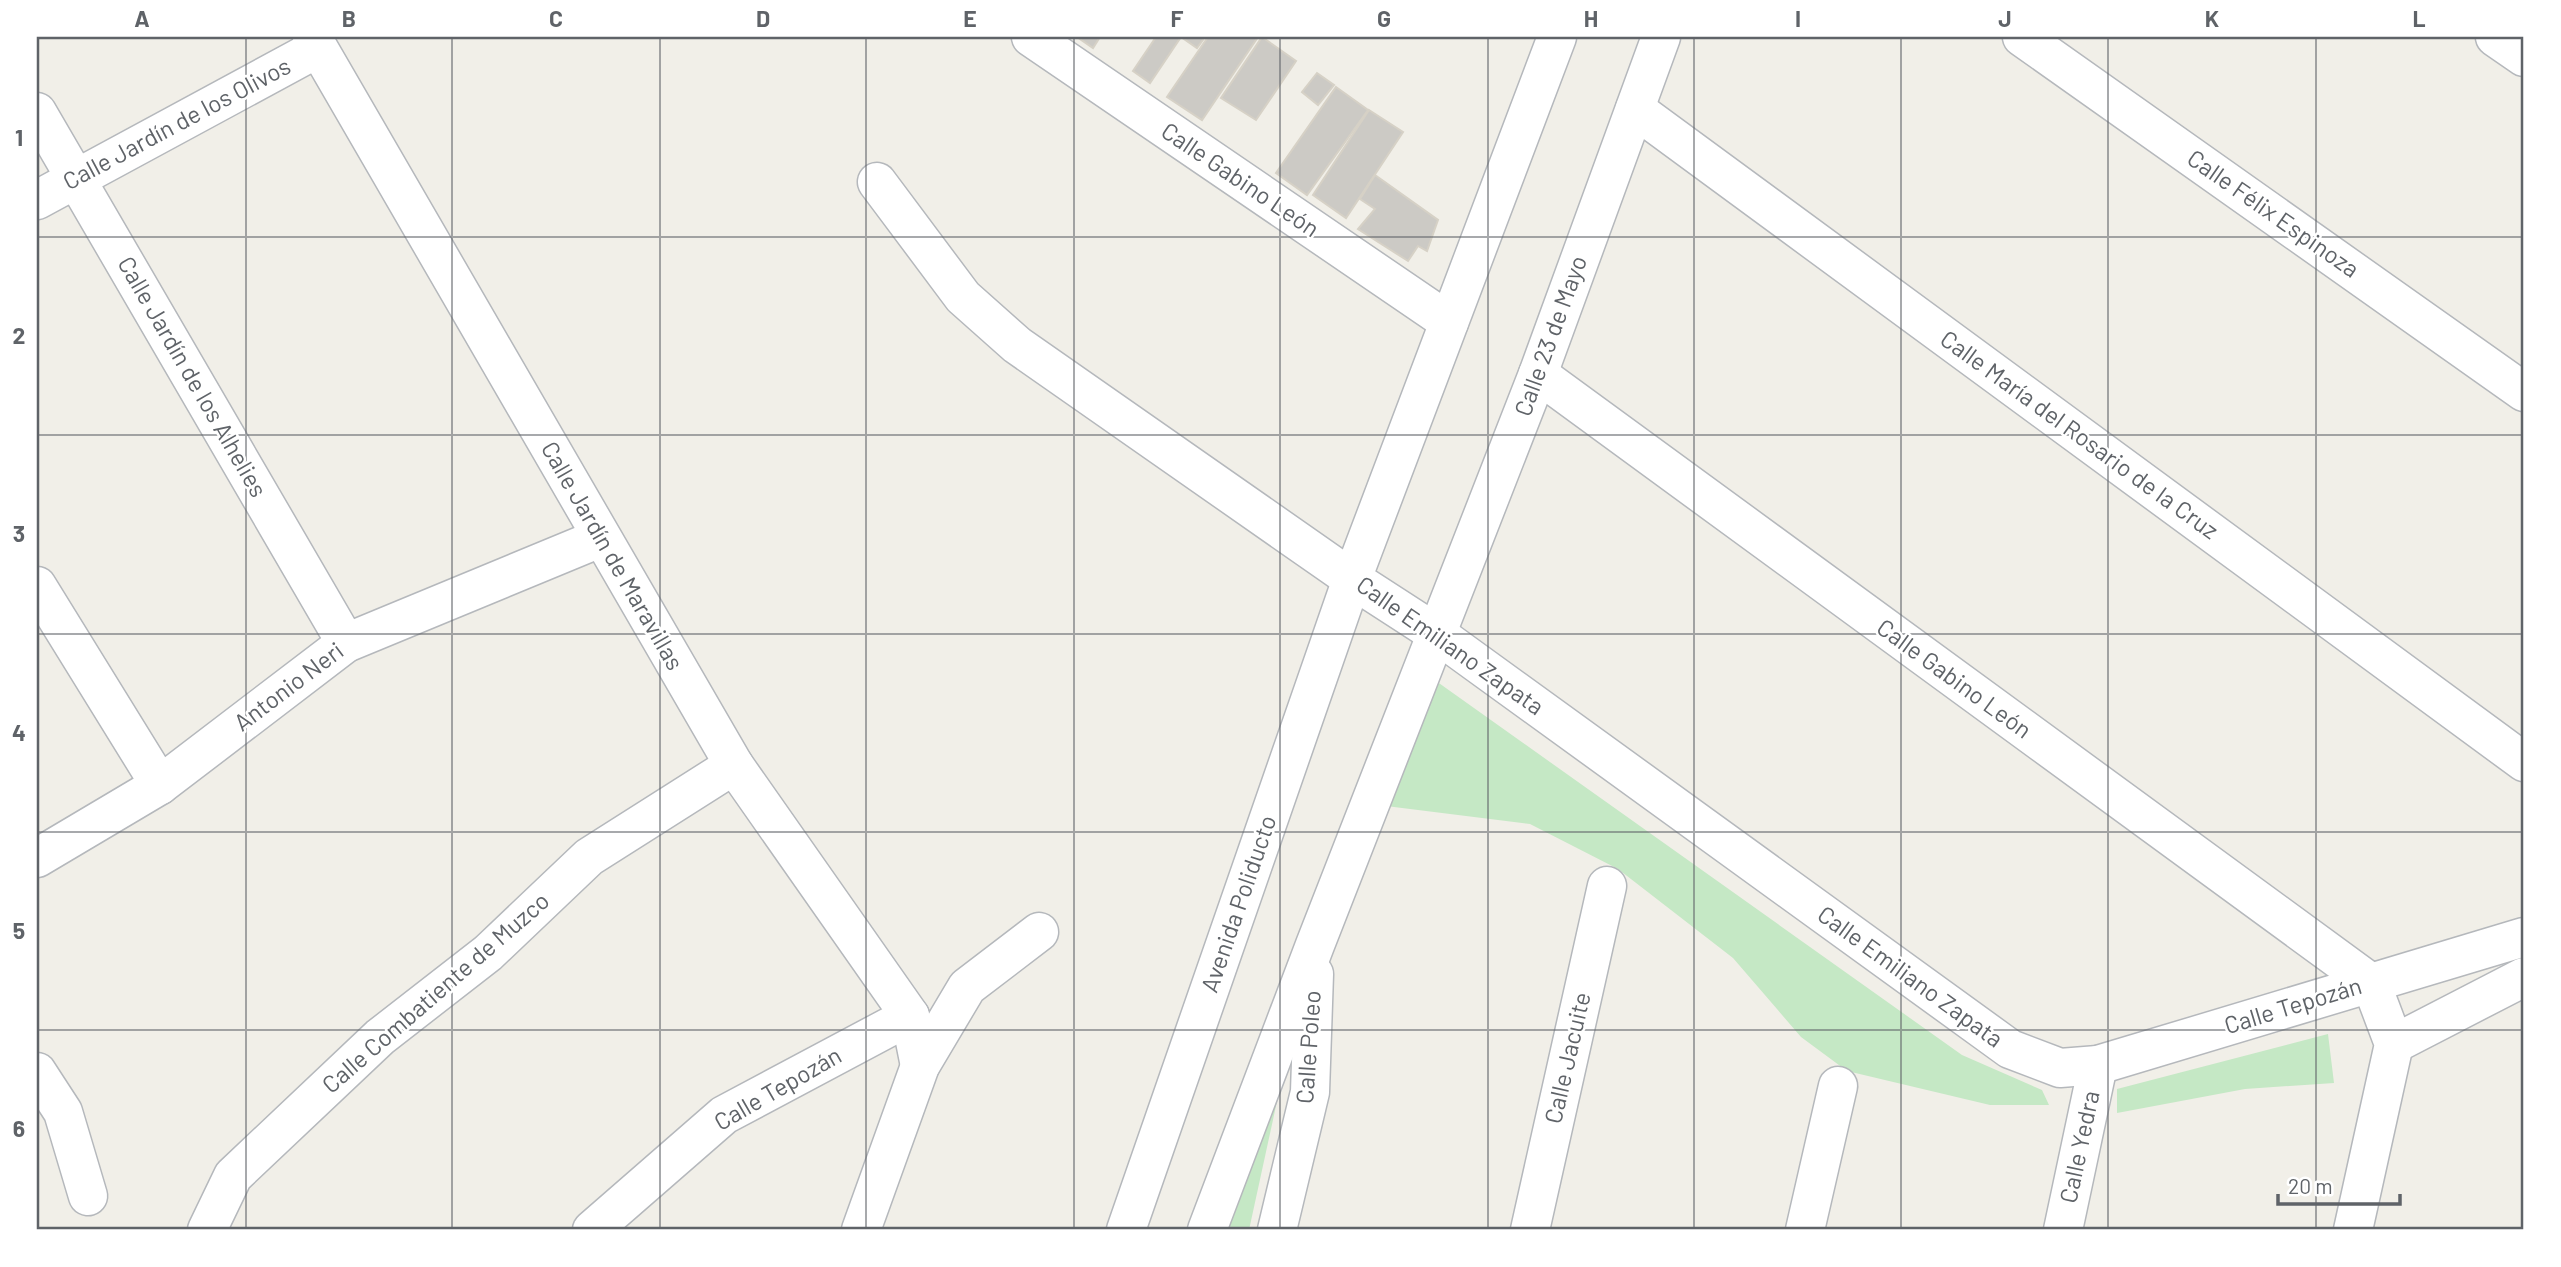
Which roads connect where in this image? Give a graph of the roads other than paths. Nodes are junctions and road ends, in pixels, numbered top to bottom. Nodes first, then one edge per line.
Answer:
1 (1031, 37) edge
2 (1661, 37) edge
3 (2022, 37) edge
4 (2495, 37) edge
5 (1552, 39) edge
6 (315, 42) edge
7 (2524, 57) edge
8 (1635, 109) junction
9 (37, 112) edge
10 (76, 178) junction
11 (877, 182) dead end
12 (37, 200) edge
13 (1450, 322) junction
14 (1538, 374) junction
15 (2524, 392) edge
16 (600, 538) junction
17 (1352, 579) junction
18 (37, 586) edge
19 (1437, 634) junction
20 (346, 643) junction
21 (2524, 762) edge
22 (734, 765) junction
23 (160, 785) junction
24 (37, 858) edge
25 (1607, 886) dead end
26 (1040, 932) dead end
27 (2524, 937) edge
28 (1315, 945) junction
29 (2524, 977) edge
30 (2371, 983) junction
31 (911, 1016) junction
32 (2394, 1044) junction
33 (2098, 1065) junction
34 (920, 1066) junction
35 (2060, 1068) joint
36 (37, 1072) edge
37 (1838, 1086) dead end
38 (88, 1196) dead end
39 (207, 1230) edge
40 (592, 1230) edge
41 (861, 1230) edge
42 (1126, 1230) edge
43 (1207, 1230) edge
44 (1276, 1230) edge
45 (1530, 1230) edge
46 (1805, 1230) edge
47 (2063, 1230) edge
48 (2353, 1230) edge

1 - 13 street, Calle Gabino León
2 - 8 street, Calle 23 de Mayo
3 - 15 street, Calle Félix Espinoza
4 - 7 street
5 - 13 street
6 - 10 street, Calle Jardín de los Olivos
6 - 16 street, Calle Jardín de Maravillas
8 - 14 street, Calle 23 de Mayo
8 - 21 street, Calle María del Rosario de la Cruz
9 - 10 street, Calle Jardín de los Alhelies
10 - 12 street, Calle Jardín de los Olivos
10 - 20 street, Calle Jardín de los Alhelies
11 - 17 street, Calle Emiliano Zapata
13 - 17 street
14 - 19 street, Calle 23 de Mayo
14 - 30 street, Calle Gabino León
16 - 20 street, Antonio Neri
16 - 22 street, Calle Jardín de Maravillas
17 - 19 street, Calle Emiliano Zapata
17 - 42 street, Avenida Poliducto
18 - 23 street
19 - 28 street
19 - 35 street, Calle Emiliano Zapata
20 - 23 street, Antonio Neri
22 - 31 street, Calle Jardín de Maravillas
22 - 39 street, Calle Combatiente de Muzco
23 - 24 street, Antonio Neri
25 - 45 street, Calle Jacuite
26 - 34 street
27 - 30 street, Calle Tepozán
28 - 43 street
28 - 44 street, Calle Poleo
29 - 32 street
30 - 32 street
30 - 33 street, Calle Tepozán
31 - 34 street, Calle Jardín de Maravillas
31 - 40 street, Calle Tepozán
32 - 48 street
33 - 35 street, Calle Tepozán
33 - 47 street, Calle Yedra
34 - 41 street
36 - 38 street
37 - 46 street

